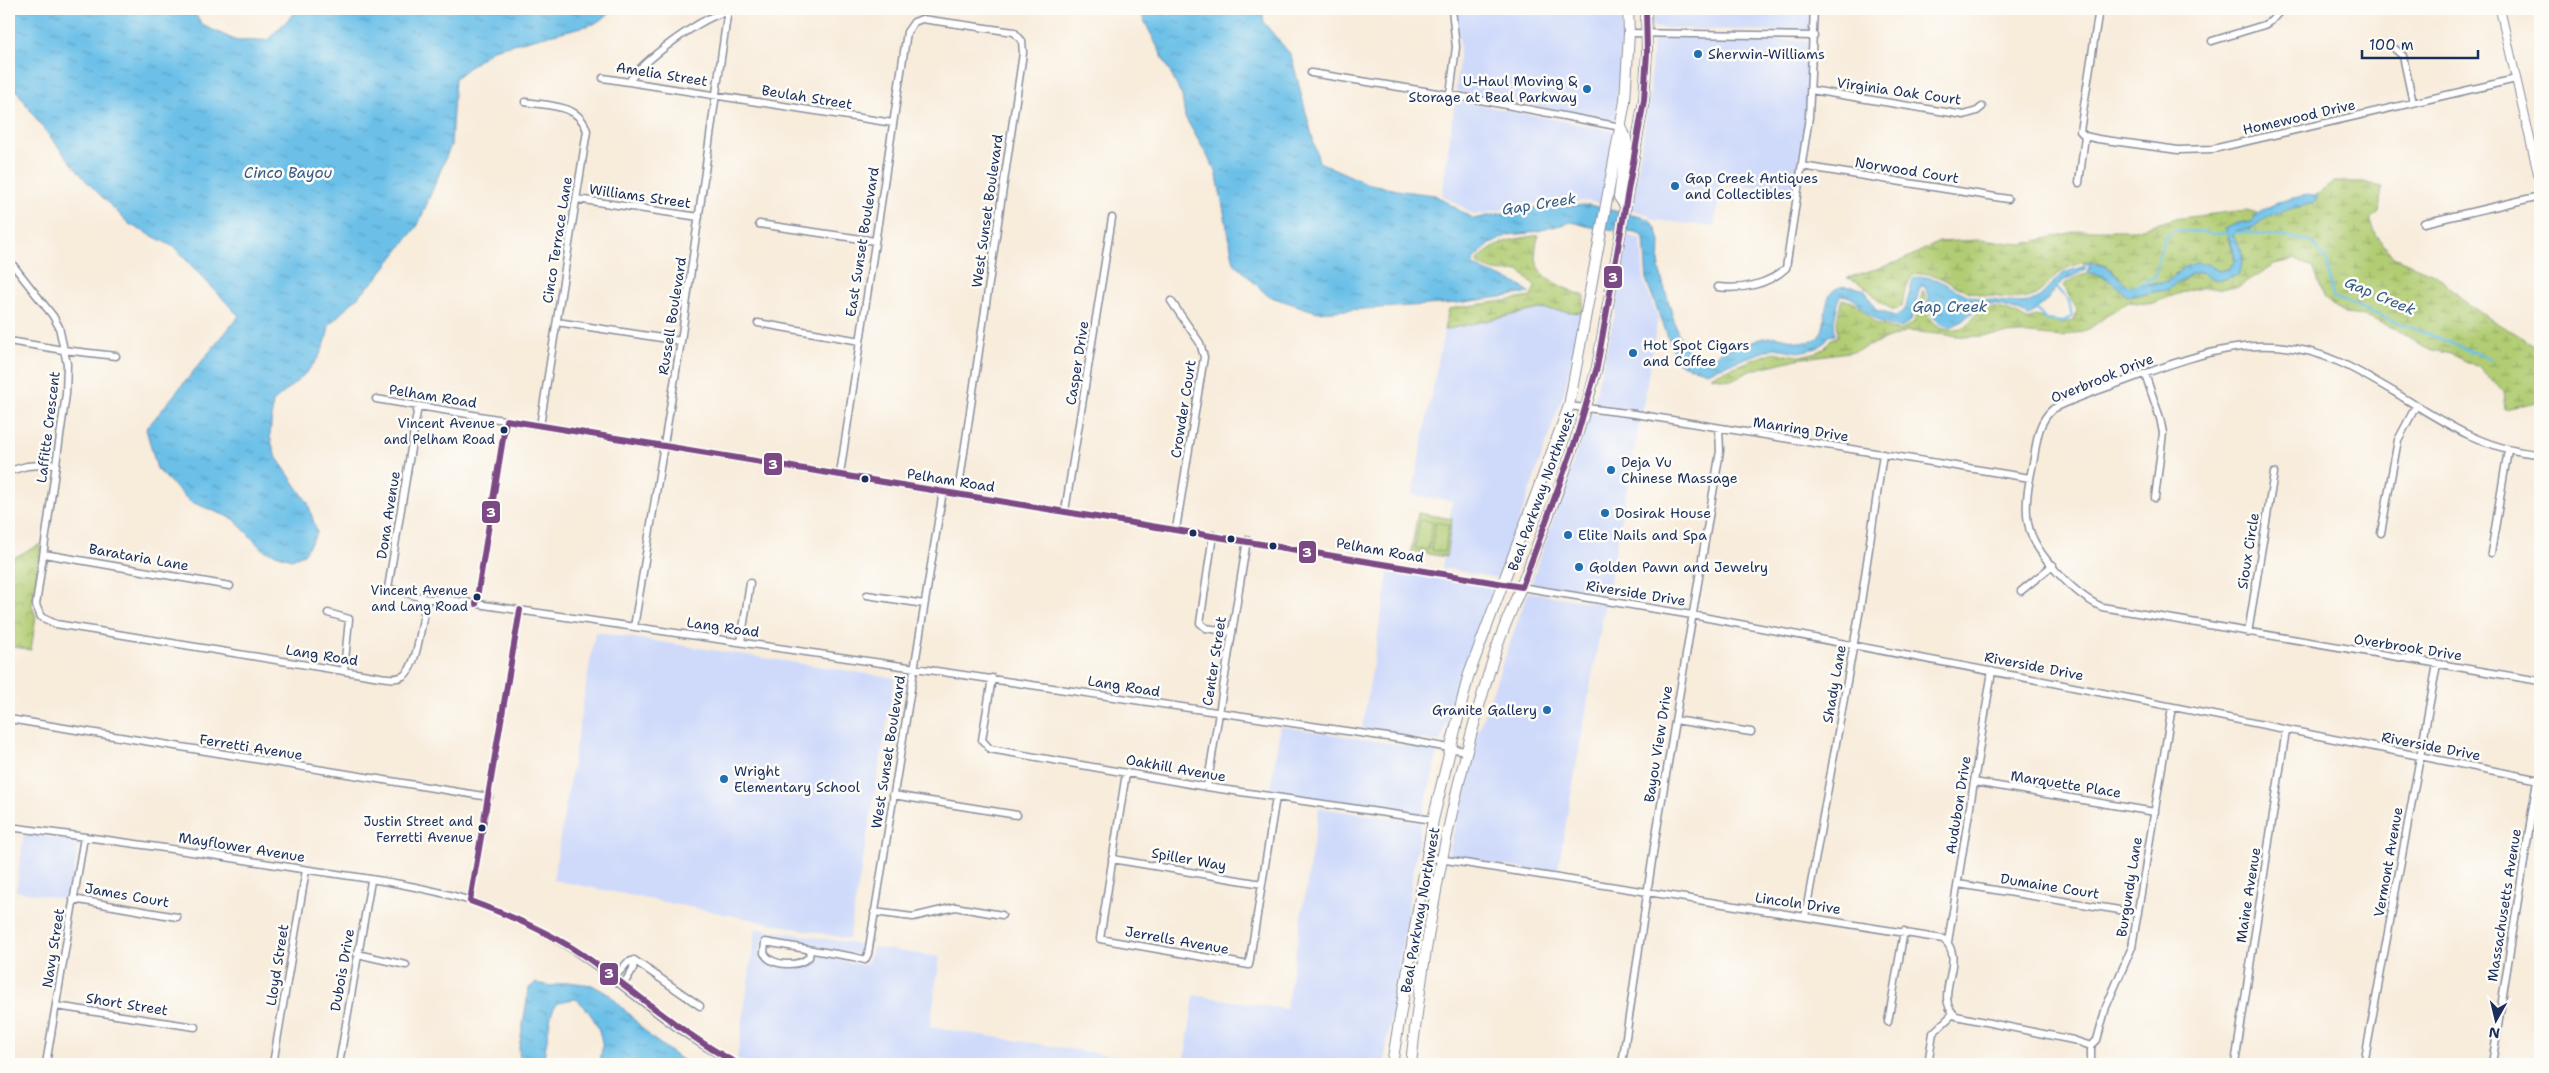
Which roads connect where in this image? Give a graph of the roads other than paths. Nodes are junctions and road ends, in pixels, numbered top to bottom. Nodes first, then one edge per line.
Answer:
1 (1452, 9) edge
2 (1628, 9) edge
3 (1646, 9) edge
4 (1814, 9) edge
5 (2099, 9) edge
6 (2282, 9) edge
7 (2500, 9) edge
8 (728, 10) edge
9 (919, 20) joint
10 (1647, 32) junction
11 (1630, 33) junction
12 (1814, 36) junction
13 (2212, 41) dead end
14 (2395, 48) dead end
15 (1311, 73) dead end
16 (604, 78) dead end
17 (2516, 79) junction
18 (629, 82) junction
19 (1811, 90) junction
20 (1450, 95) junction
21 (717, 96) junction
22 (525, 102) dead end
23 (2413, 103) junction
24 (1982, 107) dead end
25 (893, 124) junction
26 (1621, 127) junction
27 (2085, 136) junction
28 (1802, 166) junction
29 (2540, 182) edge
30 (2079, 183) dead end
31 (2540, 196) edge
32 (577, 199) junction
33 (2008, 200) dead end
34 (1626, 207) junction
35 (699, 217) junction
36 (1112, 218) dead end
37 (2424, 223) dead end
38 (760, 224) dead end
39 (875, 241) junction
40 (9, 260) edge
41 (1718, 287) dead end
42 (1171, 301) dead end
43 (557, 322) junction
44 (758, 323) dead end
45 (9, 341) edge
46 (681, 341) junction
47 (860, 341) junction
48 (66, 350) junction
49 (116, 356) dead end
50 (2144, 374) junction
51 (376, 399) dead end
52 (418, 406) junction
53 (1569, 406) junction
54 (2416, 406) junction
55 (1586, 409) junction
56 (506, 420) junction
57 (540, 426) junction
58 (1719, 428) junction
59 (664, 446) junction
60 (2508, 450) junction
61 (1883, 454) junction
62 (2540, 454) edge
63 (56, 464) junction
64 (9, 471) edge
65 (2274, 472) dead end
66 (840, 474) junction
67 (2030, 478) junction
68 (943, 491) junction
69 (958, 493) junction
70 (2155, 498) dead end
71 (1065, 511) junction
72 (1176, 529) junction
73 (2381, 533) dead end
74 (1213, 534) junction
75 (1247, 540) junction
76 (2491, 553) dead end
77 (44, 554) junction
78 (2053, 565) junction
79 (750, 583) dead end
80 (1503, 583) junction
81 (230, 586) dead end
82 (1522, 586) junction
83 (2021, 591) dead end
84 (867, 595) dead end
85 (426, 599) junction
86 (476, 604) junction
87 (924, 604) junction
88 (520, 610) junction
89 (39, 613) joint
90 (328, 614) dead end
91 (1692, 615) junction
92 (634, 627) junction
93 (1231, 632) junction
94 (2248, 633) junction
95 (741, 642) junction
96 (1854, 644) junction
97 (2438, 664) junction
98 (914, 667) junction
99 (344, 671) junction
100 (1992, 671) junction
101 (992, 678) junction
102 (2540, 681) edge
103 (2172, 707) junction
104 (1218, 712) junction
105 (9, 719) edge
106 (1675, 720) junction
107 (2286, 730) junction
108 (1751, 732) dead end
109 (1451, 749) junction
110 (1465, 751) junction
111 (2420, 757) junction
112 (1126, 773) junction
113 (2539, 780) edge
114 (1974, 782) junction
115 (1207, 787) junction
116 (893, 795) junction
117 (489, 797) junction
118 (1276, 797) junction
119 (2155, 812) junction
120 (1017, 815) dead end
121 (1433, 820) junction
122 (9, 827) edge
123 (84, 837) junction
124 (1427, 857) junction
125 (1112, 859) junction
126 (1440, 860) junction
127 (306, 870) junction
128 (371, 881) junction
129 (1262, 884) junction
130 (1958, 884) junction
131 (1647, 893) junction
132 (73, 898) junction
133 (470, 901) junction
134 (874, 912) junction
135 (2138, 913) junction
136 (1002, 915) dead end
137 (177, 916) dead end
138 (1805, 917) junction
139 (1904, 932) junction
140 (1948, 942) junction
141 (810, 950) junction
142 (357, 954) junction
143 (634, 960) junction
144 (406, 965) dead end
145 (1407, 971) junction
146 (614, 978) junction
147 (623, 985) junction
148 (1420, 992) junction
149 (56, 1006) junction
150 (700, 1006) dead end
151 (1953, 1014) junction
152 (1888, 1022) dead end
153 (195, 1027) dead end
154 (2091, 1046) junction
155 (46, 1064) edge
156 (273, 1064) edge
157 (339, 1064) edge
158 (738, 1064) edge
159 (1392, 1064) edge
160 (1410, 1064) edge
161 (1622, 1064) edge
162 (1928, 1064) edge
163 (2091, 1064) edge
164 (2235, 1064) edge
165 (2364, 1064) edge
166 (2492, 1064) edge

1 - 20 street
2 - 11 main road, Beal Parkway Northwest
3 - 10 main road, Beal Parkway Northwest
4 - 12 street
5 - 27 street
6 - 13 street
7 - 17 street
8 - 18 street
8 - 21 street, Russell Boulevard
9 - 25 street, East Sunset Boulevard
9 - 69 street, West Sunset Boulevard
10 - 11 street
10 - 12 street
10 - 34 main road, Beal Parkway Northwest
11 - 26 main road, Beal Parkway Northwest
12 - 19 street
14 - 23 street
15 - 20 street
16 - 18 street, Amelia Street
17 - 23 street, Homewood Drive
17 - 29 street
18 - 21 street, Amelia Street
19 - 24 street, Virginia Oak Court
19 - 28 street
20 - 26 street
21 - 25 street, Beulah Street
21 - 35 street, Russell Boulevard
22 - 32 street, Cinco Terrace Lane
23 - 27 street, Homewood Drive
25 - 39 street, East Sunset Boulevard
26 - 34 main road
26 - 53 main road, Beal Parkway Northwest
27 - 30 street
28 - 33 street, Norwood Court
28 - 41 street
31 - 37 street
32 - 35 street, Williams Street
32 - 43 street, Cinco Terrace Lane
34 - 55 main road, Beal Parkway Northwest
35 - 46 street, Russell Boulevard
36 - 71 street, Casper Drive
38 - 39 street
39 - 47 street, East Sunset Boulevard
40 - 48 street, Laffitte Crescent
42 - 72 street, Crowder Court
43 - 46 street
43 - 57 street, Cinco Terrace Lane
44 - 47 street
45 - 48 street
46 - 59 street, Russell Boulevard
47 - 66 street, East Sunset Boulevard
48 - 49 street
48 - 63 street, Laffitte Crescent
50 - 54 street, Overbrook Drive
50 - 67 street, Overbrook Drive
50 - 70 street
51 - 52 street, Pelham Road
52 - 56 street, Pelham Road
52 - 85 street, Dona Avenue
53 - 55 street, Manring Drive
53 - 80 main road, Beal Parkway Northwest
54 - 60 street, Overbrook Drive
54 - 73 street
55 - 58 street, Manring Drive
55 - 82 main road, Beal Parkway Northwest
56 - 57 street, Pelham Road
56 - 86 street
57 - 59 street, Pelham Road
58 - 61 street, Manring Drive
58 - 91 street, Bayou View Drive
59 - 66 street, Pelham Road
59 - 92 street, Russell Boulevard
60 - 62 street, Overbrook Drive
60 - 76 street
61 - 67 street, Manring Drive
61 - 96 street, Shady Lane
63 - 64 street
63 - 77 street, Laffitte Crescent
65 - 94 street, Sioux Circle
66 - 68 street, Pelham Road
67 - 78 street, Overbrook Drive
68 - 69 street, Pelham Road
68 - 87 street, West Sunset Boulevard
69 - 71 street, Pelham Road
71 - 72 street, Pelham Road
72 - 74 street, Pelham Road
74 - 75 street, Pelham Road
74 - 93 street
75 - 80 street, Pelham Road
75 - 93 street, Center Street
77 - 81 street, Barataria Lane
77 - 89 street, Laffitte Crescent
78 - 83 street
78 - 94 street, Overbrook Drive
79 - 95 street
80 - 82 street, Pelham Road
80 - 109 main road, Beal Parkway Northwest
82 - 91 street, Riverside Drive
82 - 110 main road, Beal Parkway Northwest
84 - 87 street
85 - 86 street, Lang Road
85 - 99 street, Lang Road
86 - 88 street, Lang Road
87 - 98 street, West Sunset Boulevard
88 - 92 street, Lang Road
88 - 117 street
89 - 99 street, Lang Road
90 - 99 street
91 - 96 street, Riverside Drive
91 - 106 street, Bayou View Drive
92 - 95 street, Lang Road
93 - 104 street, Center Street
94 - 97 street, Overbrook Drive
95 - 98 street, Lang Road
96 - 100 street, Riverside Drive
96 - 138 street, Shady Lane
97 - 102 street, Overbrook Drive
97 - 111 street, Vermont Avenue
98 - 101 street, Lang Road
98 - 116 street, West Sunset Boulevard
100 - 103 street, Riverside Drive
100 - 114 street, Audubon Drive
101 - 104 street, Lang Road
101 - 112 street, Oakhill Avenue
103 - 107 street, Riverside Drive
103 - 119 street, Burgundy Lane
104 - 109 street, Lang Road
104 - 115 street, Center Street
105 - 117 street, Ferretti Avenue
106 - 108 street
106 - 131 street, Bayou View Drive
107 - 111 street, Riverside Drive
107 - 164 street, Maine Avenue
109 - 110 street, Lang Road
109 - 121 main road, Beal Parkway Northwest
110 - 126 main road, Beal Parkway Northwest
111 - 113 street, Riverside Drive
111 - 165 street, Vermont Avenue
112 - 115 street, Oakhill Avenue
112 - 125 street, Jerrells Avenue
113 - 166 street, Massachusetts Avenue
114 - 119 street, Marquette Place
114 - 130 street, Audubon Drive
115 - 118 street, Oakhill Avenue
116 - 120 street
116 - 134 street, West Sunset Boulevard
117 - 133 street
118 - 121 street, Oakhill Avenue
118 - 129 street, Jerrells Avenue
119 - 135 street, Burgundy Lane
121 - 124 main road, Beal Parkway Northwest
122 - 123 street, Mayflower Avenue
123 - 127 street, Mayflower Avenue
123 - 132 street, Navy Street
124 - 126 street, Lincoln Drive
124 - 145 main road, Beal Parkway Northwest
125 - 129 street, Spiller Way
125 - 129 street, Jerrells Avenue
126 - 131 street, Lincoln Drive
126 - 148 main road, Beal Parkway Northwest
127 - 128 street, Mayflower Avenue
127 - 156 street, Lloyd Street
128 - 133 street, Mayflower Avenue
128 - 142 street, Dubois Drive
130 - 135 street, Dumaine Court
130 - 140 street, Audubon Drive
131 - 138 street, Lincoln Drive
131 - 161 street, Bayou View Drive
132 - 137 street, James Court
132 - 149 street, Navy Street
133 - 146 street, Mayflower Avenue
134 - 136 street
134 - 141 street, West Sunset Boulevard
135 - 154 street, Burgundy Lane
138 - 139 street, Lincoln Drive
139 - 140 street, Lincoln Drive
139 - 152 street
140 - 151 street
141 - 141 street, West Sunset Boulevard
142 - 144 street
142 - 157 street, Dubois Drive
143 - 146 street
143 - 147 street
143 - 150 street
145 - 148 main road
145 - 159 main road, Beal Parkway Northwest
146 - 147 street, Mayflower Avenue
147 - 158 street, Mayflower Avenue
148 - 160 main road, Beal Parkway Northwest
149 - 153 street, Short Street
149 - 155 street, Navy Street
151 - 154 street
151 - 162 street
154 - 163 street, Burgundy Lane

